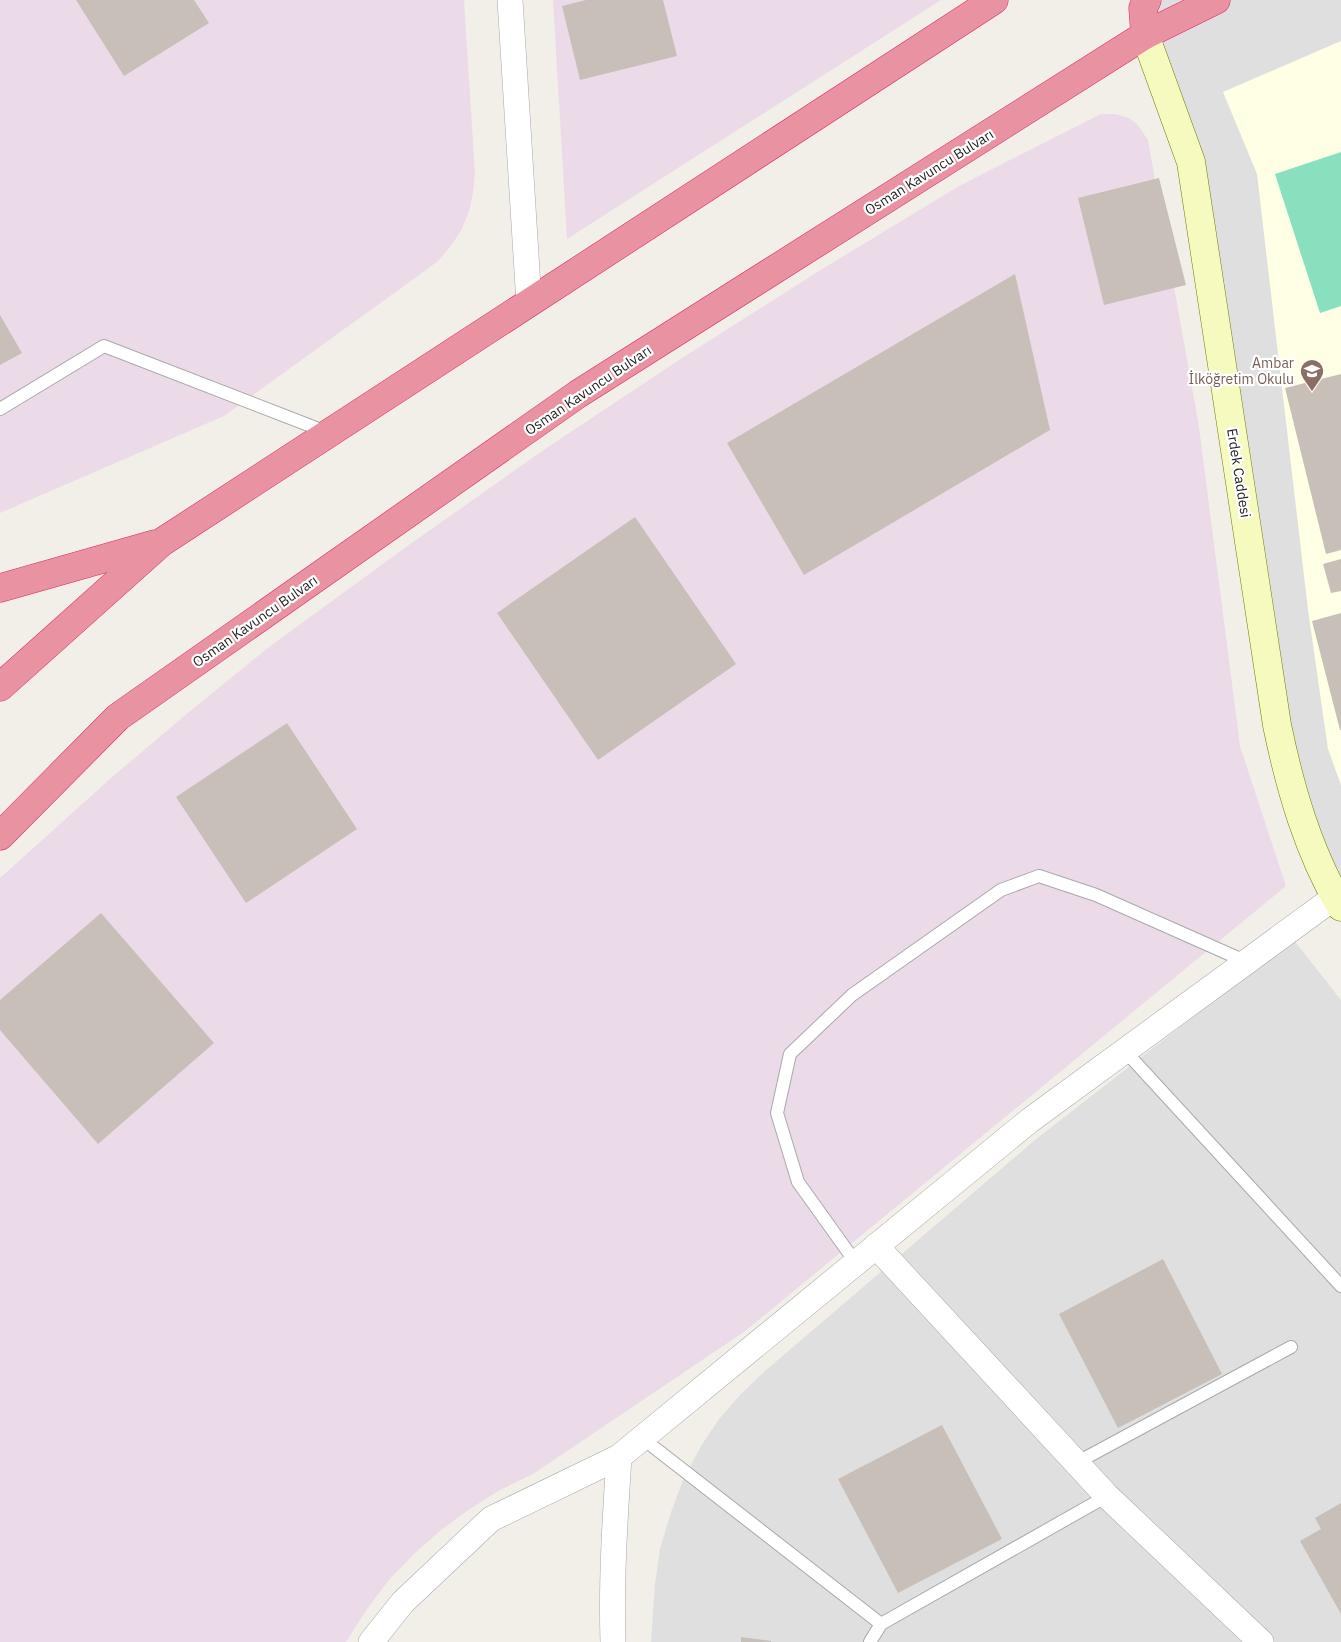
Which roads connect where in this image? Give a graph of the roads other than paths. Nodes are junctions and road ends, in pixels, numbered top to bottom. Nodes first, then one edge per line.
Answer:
1 (510, 0) edge
2 (994, 0) edge
3 (1147, 0) edge
4 (1216, 0) edge
5 (1145, 35) junction
6 (529, 303) junction
7 (0, 408) edge
8 (330, 433) junction
9 (162, 542) junction
10 (0, 588) edge
11 (0, 687) edge
12 (0, 836) edge
13 (1338, 902) edge
14 (1247, 962) junction
15 (1125, 1051) junction
16 (876, 1246) junction
17 (856, 1263) junction
18 (1341, 1286) edge
19 (1291, 1347) dead end
20 (642, 1438) junction
21 (619, 1457) junction
22 (1076, 1463) junction
23 (1107, 1496) junction
24 (882, 1624) junction
25 (370, 1642) edge
26 (613, 1642) edge
27 (870, 1642) edge
28 (1261, 1642) edge

1 - 6 street
2 - 6 highway
3 - 5 highway
4 - 5 highway, Osman Kavuncu Bulvarı
5 - 12 highway, Osman Kavuncu Bulvarı
5 - 13 street, Erdek Caddesi
6 - 8 highway
7 - 8 lane
8 - 9 highway
9 - 10 highway
9 - 11 highway
13 - 14 street
14 - 15 street
14 - 17 lane
15 - 16 street
15 - 18 lane
16 - 17 street
16 - 22 street
17 - 20 street
19 - 22 lane
20 - 21 street
20 - 24 lane
21 - 25 street
21 - 26 street
22 - 23 street
23 - 24 lane
23 - 28 street
24 - 27 lane

